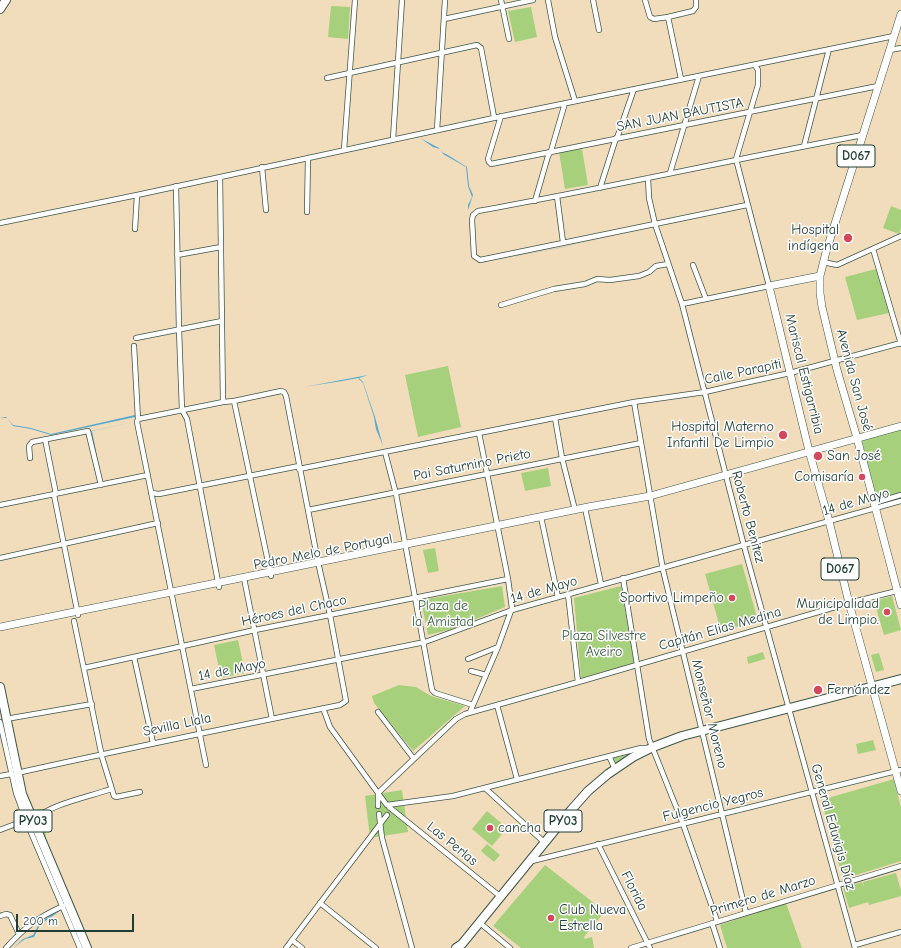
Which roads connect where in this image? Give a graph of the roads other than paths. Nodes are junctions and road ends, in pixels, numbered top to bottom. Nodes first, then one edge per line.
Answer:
1 (6, 0) edge
2 (355, 0) edge
3 (402, 0) edge
4 (445, 0) edge
5 (501, 0) edge
6 (533, 0) edge
7 (548, 0) edge
8 (593, 0) edge
9 (645, 0) edge
10 (696, 0) edge
11 (503, 6) junction
12 (0, 9) edge
13 (901, 14) edge
14 (668, 17) junction
15 (444, 19) junction
16 (599, 30) dead end
17 (894, 36) junction
18 (509, 39) dead end
19 (901, 48) edge
20 (830, 49) junction
21 (890, 50) junction
22 (442, 52) junction
23 (398, 62) junction
24 (755, 65) junction
25 (350, 73) junction
26 (699, 76) junction
27 (327, 78) dead end
28 (681, 79) junction
29 (878, 86) junction
30 (634, 89) junction
31 (816, 98) junction
32 (575, 101) junction
33 (566, 103) junction
34 (749, 112) junction
35 (501, 116) junction
36 (494, 117) junction
37 (684, 125) junction
38 (436, 130) junction
39 (863, 135) junction
40 (616, 138) junction
41 (393, 139) junction
42 (804, 146) junction
43 (344, 150) junction
44 (551, 151) junction
45 (308, 158) junction
46 (736, 159) junction
47 (262, 167) junction
48 (670, 173) junction
49 (220, 176) junction
50 (648, 178) junction
51 (176, 186) junction
52 (600, 188) junction
53 (137, 195) junction
54 (558, 196) junction
55 (535, 201) junction
56 (747, 205) junction
57 (266, 210) dead end
58 (308, 212) dead end
59 (0, 223) edge
60 (654, 224) junction
61 (135, 229) dead end
62 (901, 236) edge
63 (563, 242) junction
64 (221, 247) junction
65 (873, 249) junction
66 (177, 254) junction
67 (823, 262) junction
68 (668, 264) junction
69 (693, 265) dead end
70 (820, 276) junction
71 (769, 286) junction
72 (706, 299) junction
73 (501, 304) dead end
74 (682, 304) junction
75 (222, 321) junction
76 (179, 330) junction
77 (136, 338) dead end
78 (901, 343) edge
79 (134, 346) dead end
80 (835, 361) junction
81 (790, 373) junction
82 (705, 392) junction
83 (234, 401) junction
84 (223, 402) junction
85 (634, 402) junction
86 (182, 410) junction
87 (555, 418) junction
88 (138, 419) junction
89 (901, 426) edge
90 (479, 433) junction
91 (857, 438) junction
92 (45, 439) junction
93 (641, 443) junction
94 (385, 452) junction
95 (809, 452) junction
96 (30, 458) dead end
97 (562, 458) junction
98 (299, 467) junction
99 (487, 473) junction
100 (725, 474) junction
101 (148, 475) junction
102 (250, 476) junction
103 (101, 486) junction
104 (200, 486) junction
105 (395, 492) junction
106 (151, 493) junction
107 (55, 494) junction
108 (901, 495) edge
109 (650, 496) junction
110 (901, 501) edge
111 (0, 505) edge
112 (874, 506) junction
113 (308, 510) junction
114 (575, 510) junction
115 (585, 510) junction
116 (541, 519) junction
117 (829, 521) junction
118 (158, 523) junction
119 (498, 528) junction
120 (64, 544) junction
121 (744, 546) junction
122 (405, 547) junction
123 (0, 558) edge
124 (318, 564) junction
125 (663, 567) junction
126 (270, 574) junction
127 (623, 578) junction
128 (508, 579) junction
129 (244, 580) junction
130 (602, 584) junction
131 (219, 585) junction
132 (899, 590) edge
133 (172, 594) junction
134 (568, 594) junction
135 (558, 597) junction
136 (414, 599) junction
137 (849, 603) junction
138 (901, 605) edge
139 (512, 610) junction
140 (330, 615) junction
141 (76, 616) junction
142 (766, 627) junction
143 (0, 628) edge
144 (255, 630) junction
145 (0, 631) edge
146 (423, 642) junction
147 (182, 646) junction
148 (498, 647) junction
149 (682, 652) junction
150 (134, 657) junction
151 (339, 659) junction
152 (468, 659) dead end
153 (637, 665) junction
154 (84, 668) junction
155 (471, 671) dead end
156 (264, 674) junction
157 (486, 675) junction
158 (901, 679) edge
159 (578, 682) junction
160 (0, 687) edge
161 (872, 687) junction
162 (191, 689) junction
163 (89, 694) junction
164 (92, 704) junction
165 (82, 705) junction
166 (473, 705) junction
167 (497, 705) junction
168 (323, 708) junction
169 (789, 710) junction
170 (378, 712) dead end
171 (470, 712) junction
172 (272, 719) junction
173 (3, 721) edge
174 (702, 731) junction
175 (200, 734) junction
176 (153, 743) junction
177 (653, 747) junction
178 (102, 754) junction
179 (608, 756) junction
180 (414, 759) junction
181 (206, 765) dead end
182 (615, 769) junction
183 (898, 771) edge
184 (14, 773) junction
185 (0, 776) edge
186 (517, 779) junction
187 (485, 788) junction
188 (111, 789) junction
189 (901, 791) edge
190 (140, 792) dead end
191 (812, 792) junction
192 (378, 793) junction
193 (387, 805) junction
194 (378, 806) junction
195 (379, 814) junction
196 (721, 814) junction
197 (387, 815) junction
198 (29, 820) junction
199 (379, 824) junction
200 (683, 824) junction
201 (0, 830) edge
202 (544, 843) junction
203 (598, 844) junction
204 (530, 861) junction
205 (901, 866) edge
206 (838, 884) junction
207 (501, 897) junction
208 (320, 903) junction
209 (63, 906) junction
210 (746, 912) junction
211 (0, 916) edge
212 (715, 922) junction
213 (480, 923) junction
214 (901, 932) edge
215 (19, 934) junction
216 (292, 940) junction
217 (648, 943) junction
218 (855, 946) edge
219 (460, 947) edge
220 (6, 948) edge
221 (80, 948) edge
222 (87, 948) edge
223 (286, 948) edge
224 (302, 948) edge
225 (376, 948) edge
226 (412, 948) edge
227 (510, 948) edge
228 (631, 948) edge
229 (650, 948) edge
230 (720, 948) edge

1 - 12 highway
2 - 25 street
3 - 23 street
4 - 15 street
5 - 11 street
6 - 11 street
7 - 32 street
8 - 16 street
9 - 14 street
10 - 14 street
11 - 15 street
11 - 18 street
13 - 17 main road, D067
14 - 28 street
15 - 22 street
17 - 20 street
17 - 21 main road, D067
19 - 21 street
20 - 24 street
20 - 31 street
21 - 29 main road, D067
22 - 23 street
22 - 36 street
22 - 38 street
23 - 25 street
23 - 41 street
24 - 26 street
24 - 34 street
25 - 27 street
25 - 43 street
26 - 28 street
26 - 37 street
28 - 30 street
29 - 31 street, SAN JUAN BAUTISTA
29 - 39 main road, D067
30 - 32 street
30 - 40 street
31 - 34 street, SAN JUAN BAUTISTA
31 - 42 street
32 - 33 street
33 - 35 street
33 - 44 street
34 - 37 street, SAN JUAN BAUTISTA
34 - 46 street
35 - 36 street
35 - 44 street, SAN JUAN BAUTISTA
36 - 38 street
37 - 40 street, SAN JUAN BAUTISTA
37 - 48 street
38 - 41 street
39 - 42 street
39 - 67 main road, D067
40 - 44 street, SAN JUAN BAUTISTA
40 - 52 street
41 - 43 street
42 - 46 street
43 - 45 street
44 - 55 street
45 - 47 street
45 - 58 street
46 - 48 street
46 - 56 street
47 - 49 street
47 - 57 street
48 - 50 street
49 - 51 street
49 - 64 street
50 - 52 street
50 - 60 street
51 - 53 street
51 - 66 street
52 - 54 street
53 - 59 street
53 - 61 street
54 - 55 street
54 - 63 street
55 - 63 street
56 - 60 street
56 - 71 street
60 - 63 street
60 - 68 street
62 - 65 street
64 - 66 street
64 - 75 street
65 - 67 street
65 - 78 street
66 - 76 street
67 - 70 main road, D067
68 - 73 street
68 - 74 street
69 - 72 street
70 - 71 main road
70 - 80 main road, Avenida San José / D067
71 - 72 street
71 - 81 main road, Mariscal Estigarribia / D067
72 - 74 street
74 - 82 street, Roberto Benitez
75 - 76 street
75 - 84 street
76 - 77 street
76 - 86 street
78 - 80 street, Calle Parapiti
79 - 88 street
80 - 81 street, Calle Parapiti
80 - 91 main road, Avenida San José / D067
81 - 82 street, Calle Parapiti
81 - 95 main road, Mariscal Estigarribia / D067
82 - 85 street, Calle Parapiti
82 - 100 street, Roberto Benitez
83 - 84 street
83 - 98 street
83 - 102 street
84 - 86 street
85 - 87 street, Calle Parapiti
85 - 93 street, Monseñor Moreno
86 - 88 street
86 - 104 street
87 - 90 street, Calle Parapiti
87 - 97 street
88 - 101 street
89 - 91 main road, Pedro Melo de Portugal
90 - 94 street, Calle Parapiti
90 - 99 street
91 - 95 main road, Pedro Melo de Portugal
91 - 112 main road, Avenida San José / D067
92 - 96 street
92 - 103 street
92 - 107 street
93 - 97 street, Pai Saturnino Prieto
93 - 109 street, Monseñor Moreno
94 - 98 street, Calle Parapiti
94 - 105 street
95 - 100 main road, Pedro Melo de Portugal
95 - 117 main road, Mariscal Estigarribia / D067
97 - 99 street, Pai Saturnino Prieto
97 - 114 street
98 - 102 street, Calle Parapiti
98 - 113 street
99 - 105 street, Pai Saturnino Prieto
99 - 119 street
100 - 109 main road, Pedro Melo de Portugal
100 - 121 street, Roberto Benitez
101 - 103 street
101 - 106 street
102 - 104 street, Calle Parapiti
102 - 126 street
103 - 107 street
104 - 106 street, Calle Parapiti
104 - 131 street
105 - 113 street, Pai Saturnino Prieto
105 - 122 street
106 - 118 street
107 - 111 street
107 - 120 street
108 - 112 street, 14 de Mayo
109 - 115 main road, Pedro Melo de Portugal
109 - 125 street, Monseñor Moreno
110 - 112 street, 14 de Mayo
112 - 117 street, 14 de Mayo
112 - 132 main road, Avenida San José / D067
113 - 124 street
114 - 115 main road, Pedro Melo de Portugal
114 - 116 main road, Pedro Melo de Portugal
115 - 116 main road, Pedro Melo de Portugal
115 - 130 street
116 - 119 main road, Pedro Melo de Portugal
116 - 135 street
117 - 121 street, 14 de Mayo
117 - 137 main road, Mariscal Estigarribia / D067
118 - 120 street
118 - 133 street
119 - 122 main road, Pedro Melo de Portugal
119 - 128 street
120 - 123 street
120 - 141 street
121 - 125 street, 14 de Mayo
121 - 142 street, Roberto Benitez
122 - 124 main road, Pedro Melo de Portugal
122 - 136 street
124 - 126 main road, Pedro Melo de Portugal
124 - 140 street
125 - 127 street, 14 de Mayo
125 - 149 street, Monseñor Moreno
126 - 129 main road, Pedro Melo de Portugal
127 - 130 street, 14 de Mayo
127 - 153 street
128 - 136 street, Héroes del Chaco
128 - 139 street
129 - 131 main road, Pedro Melo de Portugal
129 - 144 street
130 - 134 street, 14 de Mayo
131 - 133 main road, Pedro Melo de Portugal
132 - 137 street, Capitán Elias Medina
132 - 138 main road, Avenida San José / D067
133 - 141 main road, Pedro Melo de Portugal
133 - 147 street
134 - 135 street, 14 de Mayo
134 - 159 street
135 - 139 street, 14 de Mayo
136 - 140 street, Héroes del Chaco
136 - 146 street
137 - 142 street, Capitán Elias Medina
137 - 161 main road, Mariscal Estigarribia / D067
139 - 146 street, 14 de Mayo
139 - 148 street
140 - 144 street, Héroes del Chaco
140 - 151 street
141 - 143 main road, Pedro Melo de Portugal
141 - 145 main road, Pedro Melo de Portugal
141 - 154 street
142 - 149 street, Capitán Elias Medina
142 - 169 street, Roberto Benitez
144 - 147 street, Héroes del Chaco
144 - 156 street
146 - 151 street, 14 de Mayo
146 - 166 street
147 - 150 street, Héroes del Chaco
147 - 162 street
148 - 152 street
148 - 157 street
149 - 153 street, Capitán Elias Medina
149 - 174 street, Monseñor Moreno
150 - 154 street, Héroes del Chaco
150 - 176 street
151 - 156 street, 14 de Mayo
151 - 168 street, Sevilla Llala
153 - 159 street, Capitán Elias Medina
153 - 177 street
154 - 163 street
155 - 157 street
156 - 162 street, 14 de Mayo
156 - 172 street
157 - 166 street
158 - 161 highway, PY03
159 - 167 street, Capitán Elias Medina
160 - 173 highway, PY03
161 - 169 highway, PY03
161 - 183 main road, Mariscal Estigarribia / D067
162 - 175 street
163 - 164 street
163 - 165 street
164 - 165 street
164 - 178 street
165 - 173 street
166 - 171 street
167 - 171 street, Capitán Elias Medina
167 - 186 street
168 - 172 street, Sevilla Llala
168 - 192 street, Las Perlas
169 - 174 highway, PY03
169 - 191 street, General Eduvigis Díaz
170 - 180 street
171 - 180 street, Capitán Elias Medina
172 - 175 street, Sevilla Llala
173 - 184 highway, PY03
174 - 177 highway, PY03
174 - 196 street, Monseñor Moreno
175 - 176 street, Sevilla Llala
175 - 181 street
176 - 178 street, Sevilla Llala
177 - 179 street
177 - 182 highway, PY03
177 - 200 street
178 - 184 street, Sevilla Llala
178 - 188 street
179 - 182 street
179 - 186 street
180 - 192 street, Capitán Elias Medina
182 - 202 highway, PY03
183 - 189 main road, Mariscal Estigarribia / D067
183 - 191 street, Fulgencio Yegros
184 - 185 street, Sevilla Llala
184 - 198 highway, PY03
186 - 187 street
187 - 193 street
187 - 202 street
188 - 190 street
188 - 198 street
191 - 196 street, Fulgencio Yegros
191 - 206 street, General Eduvigis Díaz
192 - 193 street, Las Perlas
192 - 194 street
193 - 194 street
193 - 197 street
193 - 207 street, Las Perlas
194 - 195 street
195 - 197 street
195 - 199 street
196 - 200 street, Fulgencio Yegros
196 - 210 street, Monseñor Moreno
197 - 199 street
198 - 201 street
198 - 209 street
198 - 222 highway, PY03
199 - 208 street
199 - 226 street
200 - 203 street, Fulgencio Yegros
200 - 212 street
202 - 204 highway, PY03
203 - 204 street, Fulgencio Yegros
203 - 217 street, Florida
204 - 207 highway, PY03
205 - 206 street, Primero de Marzo
206 - 210 street, Primero de Marzo
206 - 218 street, General Eduvigis Díaz
207 - 213 highway, PY03
208 - 216 street
208 - 225 street
209 - 215 street
209 - 221 street
210 - 212 street, Primero de Marzo
211 - 215 street
212 - 217 street, Primero de Marzo
212 - 230 street
213 - 219 highway, PY03
213 - 227 street
214 - 218 street
215 - 220 street
216 - 223 street
216 - 224 street
217 - 228 street, Primero de Marzo
217 - 229 street, Florida

